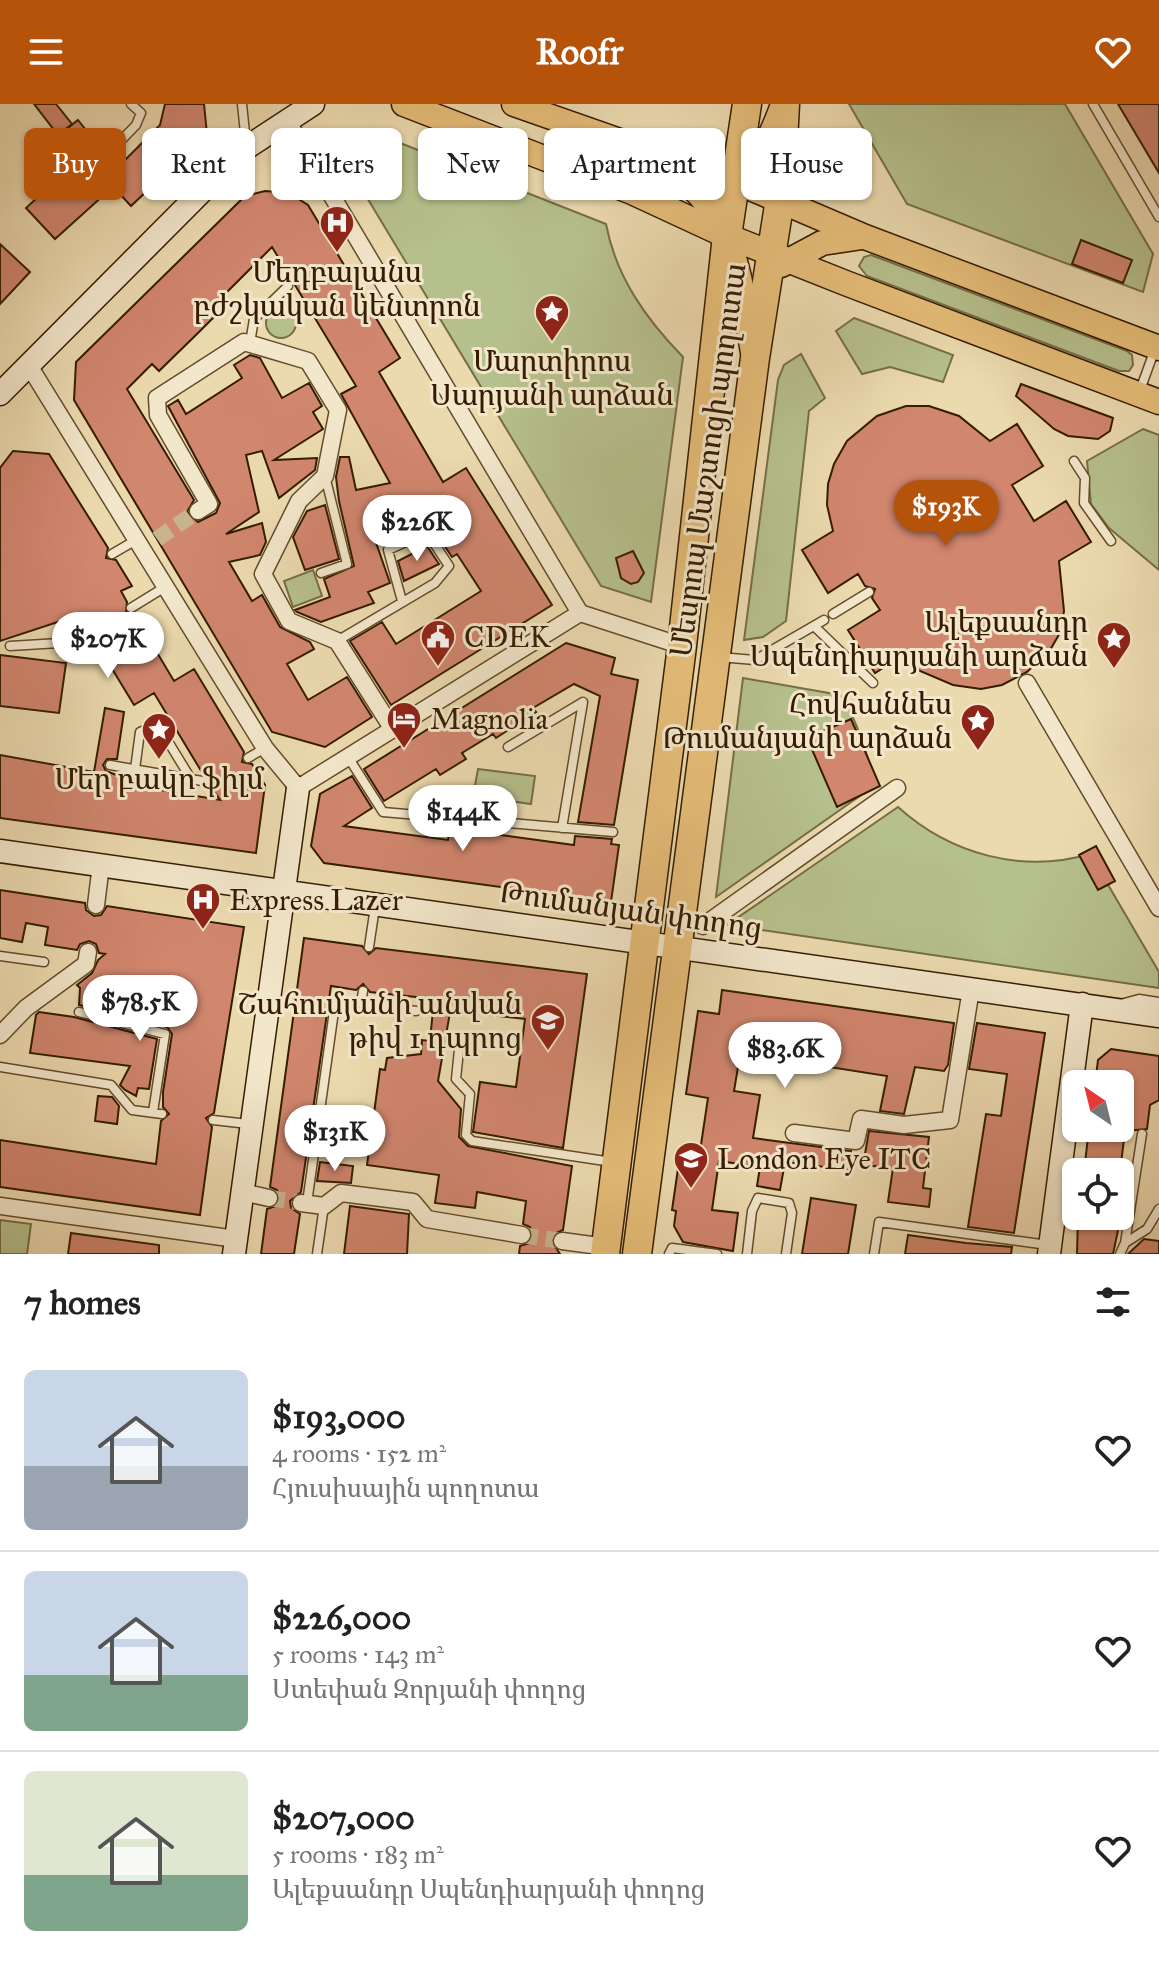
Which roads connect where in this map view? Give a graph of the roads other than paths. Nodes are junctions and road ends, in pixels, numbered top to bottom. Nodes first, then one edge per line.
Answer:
1 (131, 104) edge
2 (242, 104) edge
3 (313, 104) edge
4 (404, 104) edge
5 (514, 104) edge
6 (747, 104) edge
7 (784, 104) edge
8 (1093, 104) edge
9 (288, 122) junction
10 (245, 128) edge
11 (580, 128) edge
12 (783, 128) edge
13 (126, 135) edge
14 (255, 143) edge
15 (544, 158) edge
16 (725, 178) edge
17 (734, 181) junction
18 (725, 183) edge
19 (741, 184) edge
20 (194, 200) edge
21 (649, 200) edge
22 (702, 200) edge
23 (780, 200) edge
24 (782, 200) edge
25 (1159, 217) edge
26 (727, 236) junction
27 (865, 237) junction
28 (775, 263) junction
29 (288, 286) dead end
30 (743, 297) junction
31 (250, 344) junction
32 (1158, 344) edge
33 (755, 358) junction
34 (28, 364) junction
35 (715, 368) junction
36 (0, 394) edge
37 (1149, 398) edge
38 (1074, 461) dead end
39 (325, 476) junction
40 (198, 511) dead end
41 (1111, 541) dead end
42 (145, 542) junction
43 (112, 554) dead end
44 (321, 573) dead end
45 (166, 586) junction
46 (869, 592) dead end
47 (402, 601) junction
48 (131, 608) dead end
49 (580, 613) junction
50 (833, 614) dead end
51 (824, 620) dead end
52 (814, 626) junction
53 (91, 633) dead end
54 (337, 641) junction
55 (10, 646) dead end
56 (682, 646) junction
57 (715, 656) junction
58 (873, 683) dead end
59 (1027, 683) dead end
60 (392, 728) junction
61 (508, 747) dead end
62 (265, 748) junction
63 (347, 756) junction
64 (248, 758) dead end
65 (110, 765) dead end
66 (135, 769) junction
67 (191, 779) junction
68 (208, 782) dead end
69 (298, 788) junction
70 (897, 788) dead end
71 (562, 828) junction
72 (613, 832) dead end
73 (0, 851) edge
74 (101, 865) junction
75 (281, 890) junction
76 (376, 903) junction
77 (96, 905) dead end
78 (1159, 908) edge
79 (703, 926) dead end
80 (646, 944) junction
81 (369, 947) dead end
82 (677, 948) junction
83 (88, 952) dead end
84 (0, 956) edge
85 (44, 962) dead end
86 (971, 989) junction
87 (363, 991) dead end
88 (1159, 1002) edge
89 (1093, 1006) junction
90 (334, 1011) dead end
91 (416, 1011) dead end
92 (79, 1012) dead end
93 (1159, 1016) edge
94 (0, 1035) edge
95 (459, 1050) dead end
96 (0, 1067) edge
97 (213, 1120) dead end
98 (251, 1125) junction
99 (794, 1133) dead end
100 (1142, 1134) dead end
101 (617, 1163) junction
102 (242, 1192) junction
103 (269, 1198) tunnel mouth
104 (311, 1204) junction
105 (0, 1206) edge
106 (1159, 1209) edge
107 (522, 1235) tunnel mouth
108 (562, 1241) tunnel mouth
109 (1125, 1243) junction
110 (235, 1247) edge
111 (1049, 1249) edge
112 (606, 1250) edge
113 (317, 1254) edge
114 (637, 1254) edge
115 (669, 1254) edge
116 (717, 1254) edge
117 (747, 1254) edge
118 (786, 1254) edge
119 (874, 1254) edge
120 (1120, 1254) edge

1 - 13 lane
2 - 10 lane
3 - 9 street
4 - 15 main road
5 - 11 main road
6 - 17 highway, Մեսրոպ Մաշտոցի պողոտա
7 - 12 highway, Մեսրոպ Մաշտոցի պողոտա
7 - 17 main road
8 - 25 lane
9 - 14 street
9 - 49 street
16 - 17 main road
17 - 18 main road
17 - 19 main road
17 - 26 highway, Մեսրոպ Մաշտոցի պողոտա
20 - 34 street
21 - 26 main road
22 - 26 main road
23 - 28 highway, Մեսրոպ Մաշտոցի պողոտա
24 - 27 main road
26 - 28 main road
26 - 30 main road
26 - 35 highway, Մեսրոպ Մաշտոցի պողոտա
27 - 28 main road
27 - 32 main road
28 - 30 main road
28 - 33 highway, Մեսրոպ Մաշտոցի պողոտա
28 - 37 main road
29 - 31 lane
30 - 33 main road
30 - 35 main road
31 - 39 street
31 - 40 street
32 - 37 lane
33 - 57 highway, Մեսրոպ Մաշտոցի պողոտա
34 - 36 street
34 - 42 street
35 - 56 highway, Մեսրոպ Մաշտոցի պողոտա
38 - 41 lane
39 - 44 lane
39 - 54 street
42 - 43 lane
42 - 45 street
45 - 48 lane
45 - 62 street
46 - 50 lane
47 - 47 lane
47 - 54 lane
49 - 56 street
49 - 60 street
51 - 52 lane
52 - 57 lane
52 - 58 lane
53 - 55 lane
54 - 60 street
56 - 80 highway, Մեսրոպ Մաշտոցի պողոտա
57 - 82 highway, Մեսրոպ Մաշտոցի պողոտա
59 - 78 street
60 - 63 street
61 - 71 lane
62 - 64 lane
62 - 69 street
63 - 69 street
63 - 71 lane
65 - 66 lane
66 - 67 lane
66 - 67 lane
67 - 68 lane
69 - 75 street
70 - 79 street
71 - 72 lane
73 - 74 street, Թումանյան փողոց
74 - 75 street, Թումանյան փողոց
74 - 77 street
75 - 76 street, Թումանյան փողոց
75 - 98 street
76 - 80 street, Թումանյան փողոց
76 - 81 lane
80 - 82 street, Թումանյան փողոց
80 - 101 highway, Մեսրոպ Մաշտոցի պողոտա
82 - 86 street, Թումանյան փողոց
82 - 114 highway, Մեսրոպ Մաշտոցի պողոտա
83 - 94 street
84 - 85 lane
86 - 89 street, Թումանյան փողոց
86 - 99 street
87 - 91 lane
88 - 89 lane
89 - 93 street, Թումանյան փողոց
89 - 111 street
90 - 104 lane
92 - 96 lane
95 - 101 lane
97 - 98 lane
98 - 102 street
100 - 109 lane
101 - 112 highway, Մեսրոպ Մաշտոցի պողոտա
102 - 103 street
102 - 110 street
104 - 107 street
104 - 113 lane
105 - 110 street
106 - 109 lane
108 - 112 street
109 - 120 lane
111 - 119 lane
115 - 116 lane
117 - 118 lane

